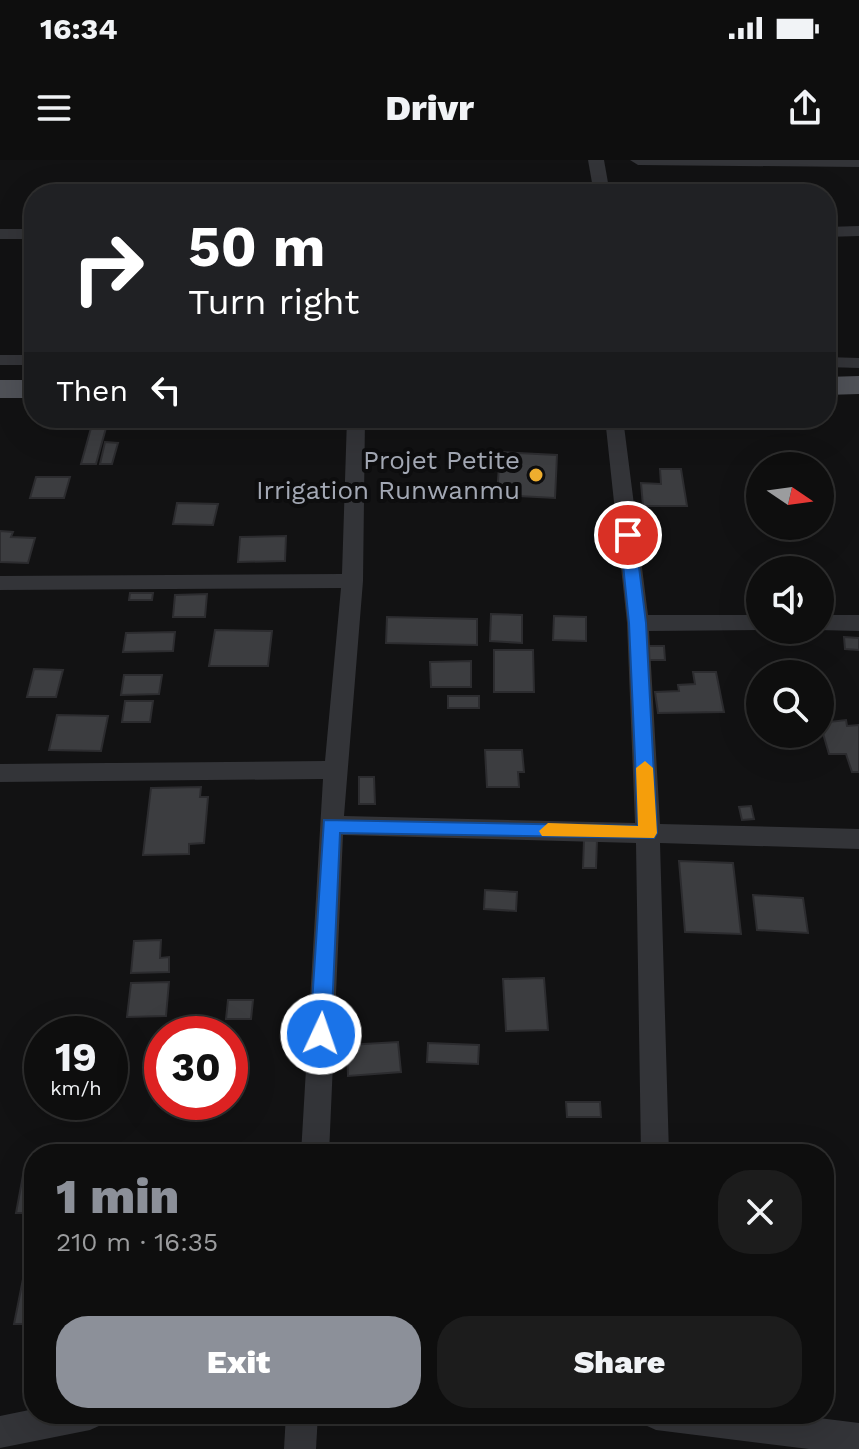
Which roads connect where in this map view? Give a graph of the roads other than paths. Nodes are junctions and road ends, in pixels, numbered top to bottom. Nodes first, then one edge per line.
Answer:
1 (596, 160) edge
2 (638, 160) edge
3 (859, 162) edge
4 (600, 184) edge
5 (859, 231) edge
6 (836, 232) edge
7 (0, 234) edge
8 (24, 234) edge
9 (0, 360) edge
10 (24, 360) edge
11 (836, 362) edge
12 (859, 363) edge
13 (859, 385) edge
14 (836, 386) edge
15 (0, 389) edge
16 (24, 389) edge
17 (836, 404) edge
18 (859, 404) edge
19 (0, 406) edge
20 (24, 406) edge
21 (356, 428) edge
22 (615, 428) edge
23 (352, 581) junction
24 (0, 583) edge
25 (638, 623) junction
26 (746, 623) edge
27 (834, 623) edge
28 (859, 623) edge
29 (336, 770) junction
30 (0, 773) edge
31 (331, 825) junction
32 (648, 833) junction
33 (859, 839) edge
34 (315, 1144) edge
35 (655, 1144) edge
36 (40, 1424) edge
37 (301, 1424) edge
38 (740, 1424) edge
39 (0, 1432) edge
40 (859, 1439) edge
41 (300, 1449) edge

1 - 4 street
2 - 3 street
5 - 6 street
7 - 8 street
9 - 10 street
11 - 12 street
13 - 14 main road
15 - 16 main road
17 - 18 main road
19 - 20 main road
21 - 23 street
22 - 25 street
23 - 24 street
23 - 29 street
25 - 26 street
25 - 32 street
27 - 28 street
29 - 30 street
29 - 31 street
31 - 32 street
31 - 34 street
32 - 33 street
32 - 35 street
36 - 39 street
37 - 41 street
38 - 40 street

